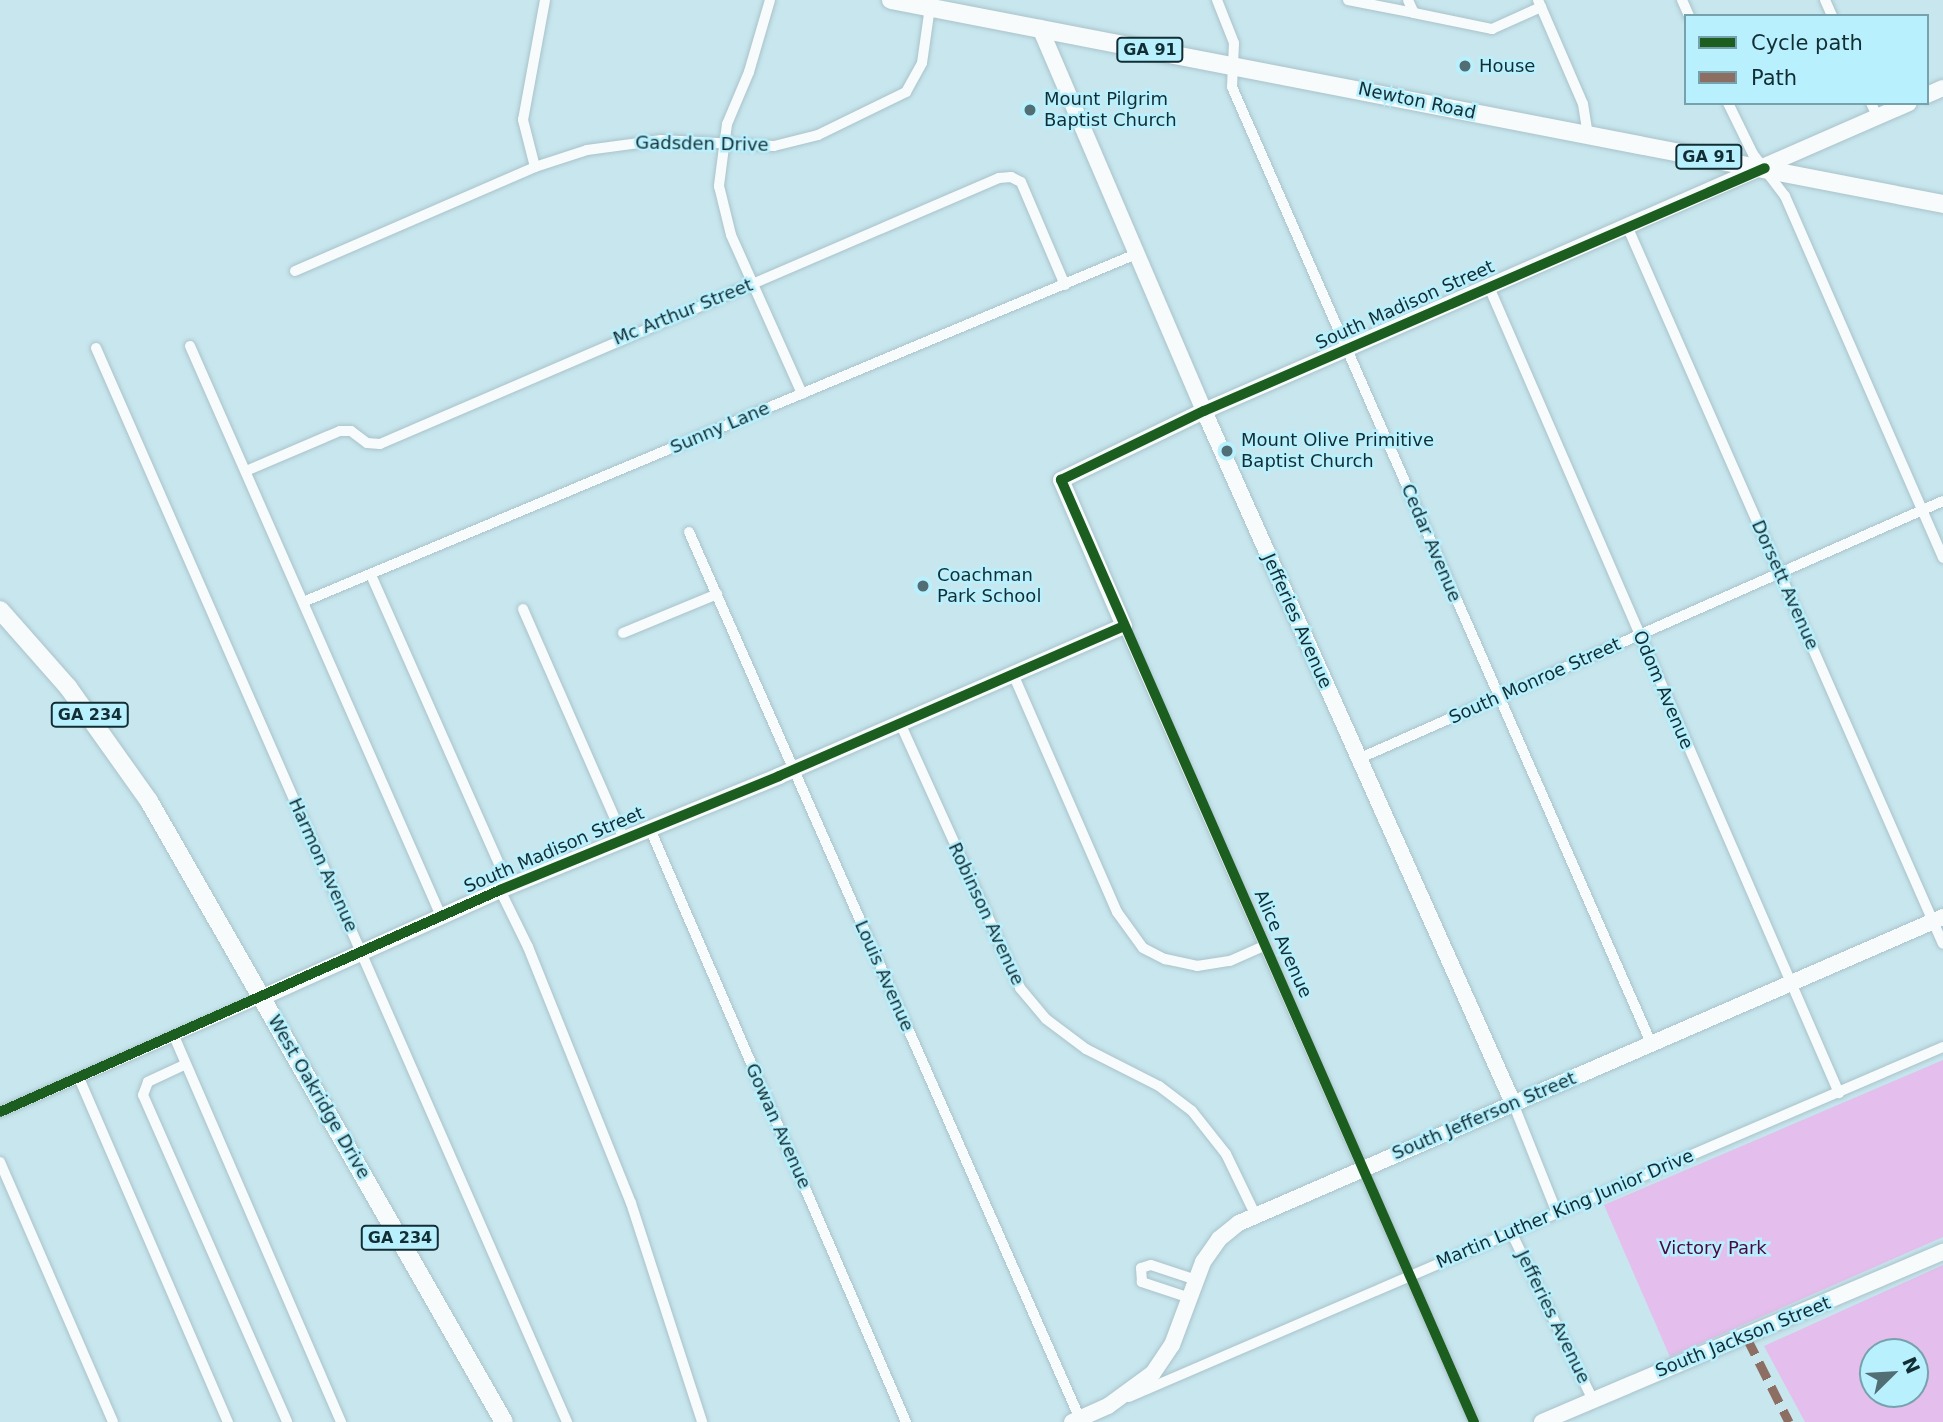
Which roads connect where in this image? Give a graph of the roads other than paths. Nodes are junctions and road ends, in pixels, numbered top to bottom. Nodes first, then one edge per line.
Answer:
1 (545, 0) edge
2 (770, 0) edge
3 (891, 0) edge
4 (1217, 0) edge
5 (1348, 0) edge
6 (1408, 0) edge
7 (1540, 3) edge
8 (929, 4) edge
9 (1414, 13) junction
10 (1040, 28) junction
11 (1233, 64) junction
12 (1729, 105) edge
13 (1900, 105) edge
14 (1875, 111) edge
15 (1588, 135) junction
16 (723, 143) junction
17 (535, 167) junction
18 (1765, 168) junction
19 (1943, 204) edge
20 (1627, 226) junction
21 (1136, 254) junction
22 (295, 271) dead end
23 (755, 283) junction
24 (1065, 285) junction
25 (1489, 287) junction
26 (190, 346) dead end
27 (96, 348) dead end
28 (1347, 349) junction
29 (802, 394) junction
30 (1204, 411) junction
31 (246, 471) junction
32 (1061, 480) joint
33 (1943, 501) edge
34 (1922, 511) junction
35 (689, 533) dead end
36 (1943, 558) edge
37 (1780, 573) junction
38 (371, 575) junction
39 (717, 594) junction
40 (303, 602) junction
41 (523, 609) dead end
42 (0, 610) edge
43 (1124, 626) junction
44 (623, 633) dead end
45 (1639, 635) junction
46 (1013, 674) junction
47 (1498, 697) junction
48 (900, 723) junction
49 (1358, 759) junction
50 (793, 770) junction
51 (650, 829) junction
52 (624, 839) junction
53 (504, 889) junction
54 (442, 916) junction
55 (1938, 919) edge
56 (1943, 944) edge
57 (1264, 946) junction
58 (361, 953) junction
59 (1791, 982) junction
60 (263, 997) junction
61 (174, 1036) junction
62 (1651, 1043) junction
63 (1943, 1047) edge
64 (184, 1065) junction
65 (79, 1078) junction
66 (1839, 1093) junction
67 (1513, 1103) junction
68 (0, 1112) edge
69 (0, 1163) edge
70 (1363, 1168) junction
71 (1557, 1213) junction
72 (1256, 1216) junction
73 (1512, 1234) junction
74 (1943, 1252) edge
75 (1410, 1275) junction
76 (1196, 1280) junction
77 (1189, 1298) junction
78 (1593, 1401) junction
79 (1108, 1406) junction
80 (1076, 1420) edge
81 (113, 1422) edge
82 (228, 1422) edge
83 (287, 1422) edge
84 (341, 1422) edge
85 (504, 1422) edge
86 (567, 1422) edge
87 (702, 1422) edge
88 (906, 1422) edge
89 (1475, 1422) edge
90 (1542, 1422) edge

1 - 17 street
2 - 16 street
3 - 8 main road, Newton Road / GA 91
4 - 11 street, Cedar Avenue
5 - 9 street
6 - 9 street
7 - 9 street
7 - 15 street
8 - 10 main road, Newton Road / GA 91
8 - 16 street, Gadsden Drive
10 - 11 main road, Newton Road / GA 91
10 - 21 street, Jefferies Avenue
11 - 15 main road, Newton Road / GA 91
11 - 28 street, Cedar Avenue
12 - 18 street
13 - 14 street, South Madison Street
14 - 18 street, South Madison Street
15 - 18 main road, Newton Road / GA 91
16 - 17 street, Gadsden Drive
16 - 23 street
17 - 22 street, Gadsden Drive
18 - 19 main road, Newton Road / GA 91
18 - 20 street, South Madison Street
18 - 34 street
20 - 25 street, South Madison Street
20 - 37 street, Dorsett Avenue
21 - 24 street, Sunny Lane
21 - 30 street, Jefferies Avenue
23 - 24 street, Mc Arthur Street
23 - 29 street
23 - 31 street, Mc Arthur Street
24 - 29 street, Sunny Lane
25 - 28 street, South Madison Street
25 - 45 street, Odom Avenue
26 - 31 street
27 - 58 street, Harmon Avenue
28 - 30 street, South Madison Street
28 - 47 street, Cedar Avenue
29 - 38 street, Sunny Lane
30 - 32 street, South Madison Street
30 - 49 street, Jefferies Avenue
31 - 40 street
32 - 43 street, Alice Avenue
33 - 34 street, South Monroe Street
34 - 36 street
34 - 37 street, South Monroe Street
35 - 39 street, Louis Avenue
37 - 45 street, South Monroe Street
37 - 55 street, Dorsett Avenue
38 - 40 street, Sunny Lane
38 - 53 street
39 - 44 street
39 - 50 street, Louis Avenue
40 - 54 street
41 - 52 street
42 - 60 main road, West Oakridge Drive / GA 234
43 - 46 street, South Madison Street
43 - 57 street, Alice Avenue
45 - 47 street, South Monroe Street
45 - 59 street, Odom Avenue
46 - 48 street, South Madison Street
46 - 57 street
47 - 49 street, South Monroe Street
47 - 62 street, Cedar Avenue
48 - 50 street, South Madison Street
48 - 72 street, Robinson Avenue
49 - 67 street, Jefferies Avenue
50 - 51 street, South Madison Street
50 - 80 street, Louis Avenue
51 - 52 street, South Madison Street
51 - 88 street, Gowan Avenue
52 - 53 street, South Madison Street
53 - 54 street, South Madison Street
53 - 87 street
54 - 58 street, South Madison Street
55 - 56 street, Dorsett Avenue
55 - 59 street, South Jefferson Street
57 - 70 street, Alice Avenue
58 - 60 street, South Madison Street
58 - 86 street, Harmon Avenue
59 - 62 street, South Jefferson Street
59 - 66 street, Odom Avenue
60 - 61 street, South Madison Street
60 - 85 main road, West Oakridge Drive / GA 234
61 - 64 street
61 - 65 street, South Madison Street
62 - 67 street, South Jefferson Street
63 - 66 street, Martin Luther King Junior Drive
64 - 83 street
64 - 84 street
65 - 68 street, South Madison Street
65 - 82 street
66 - 71 street, Martin Luther King Junior Drive
67 - 70 street, South Jefferson Street
67 - 71 street, Jefferies Avenue
69 - 81 street
70 - 72 street, South Jefferson Street
70 - 75 street, Alice Avenue
71 - 73 street, Martin Luther King Junior Drive
72 - 76 street, South Jefferson Street
73 - 75 street, Martin Luther King Junior Drive
73 - 78 street, Jefferies Avenue
74 - 78 street, South Jackson Street
75 - 79 street, Martin Luther King Junior Drive
75 - 89 street, Alice Avenue
76 - 77 street, South Jefferson Street
76 - 77 street
77 - 79 street, South Jefferson Street
78 - 90 street, South Jackson Street
79 - 80 street, Martin Luther King Junior Drive

